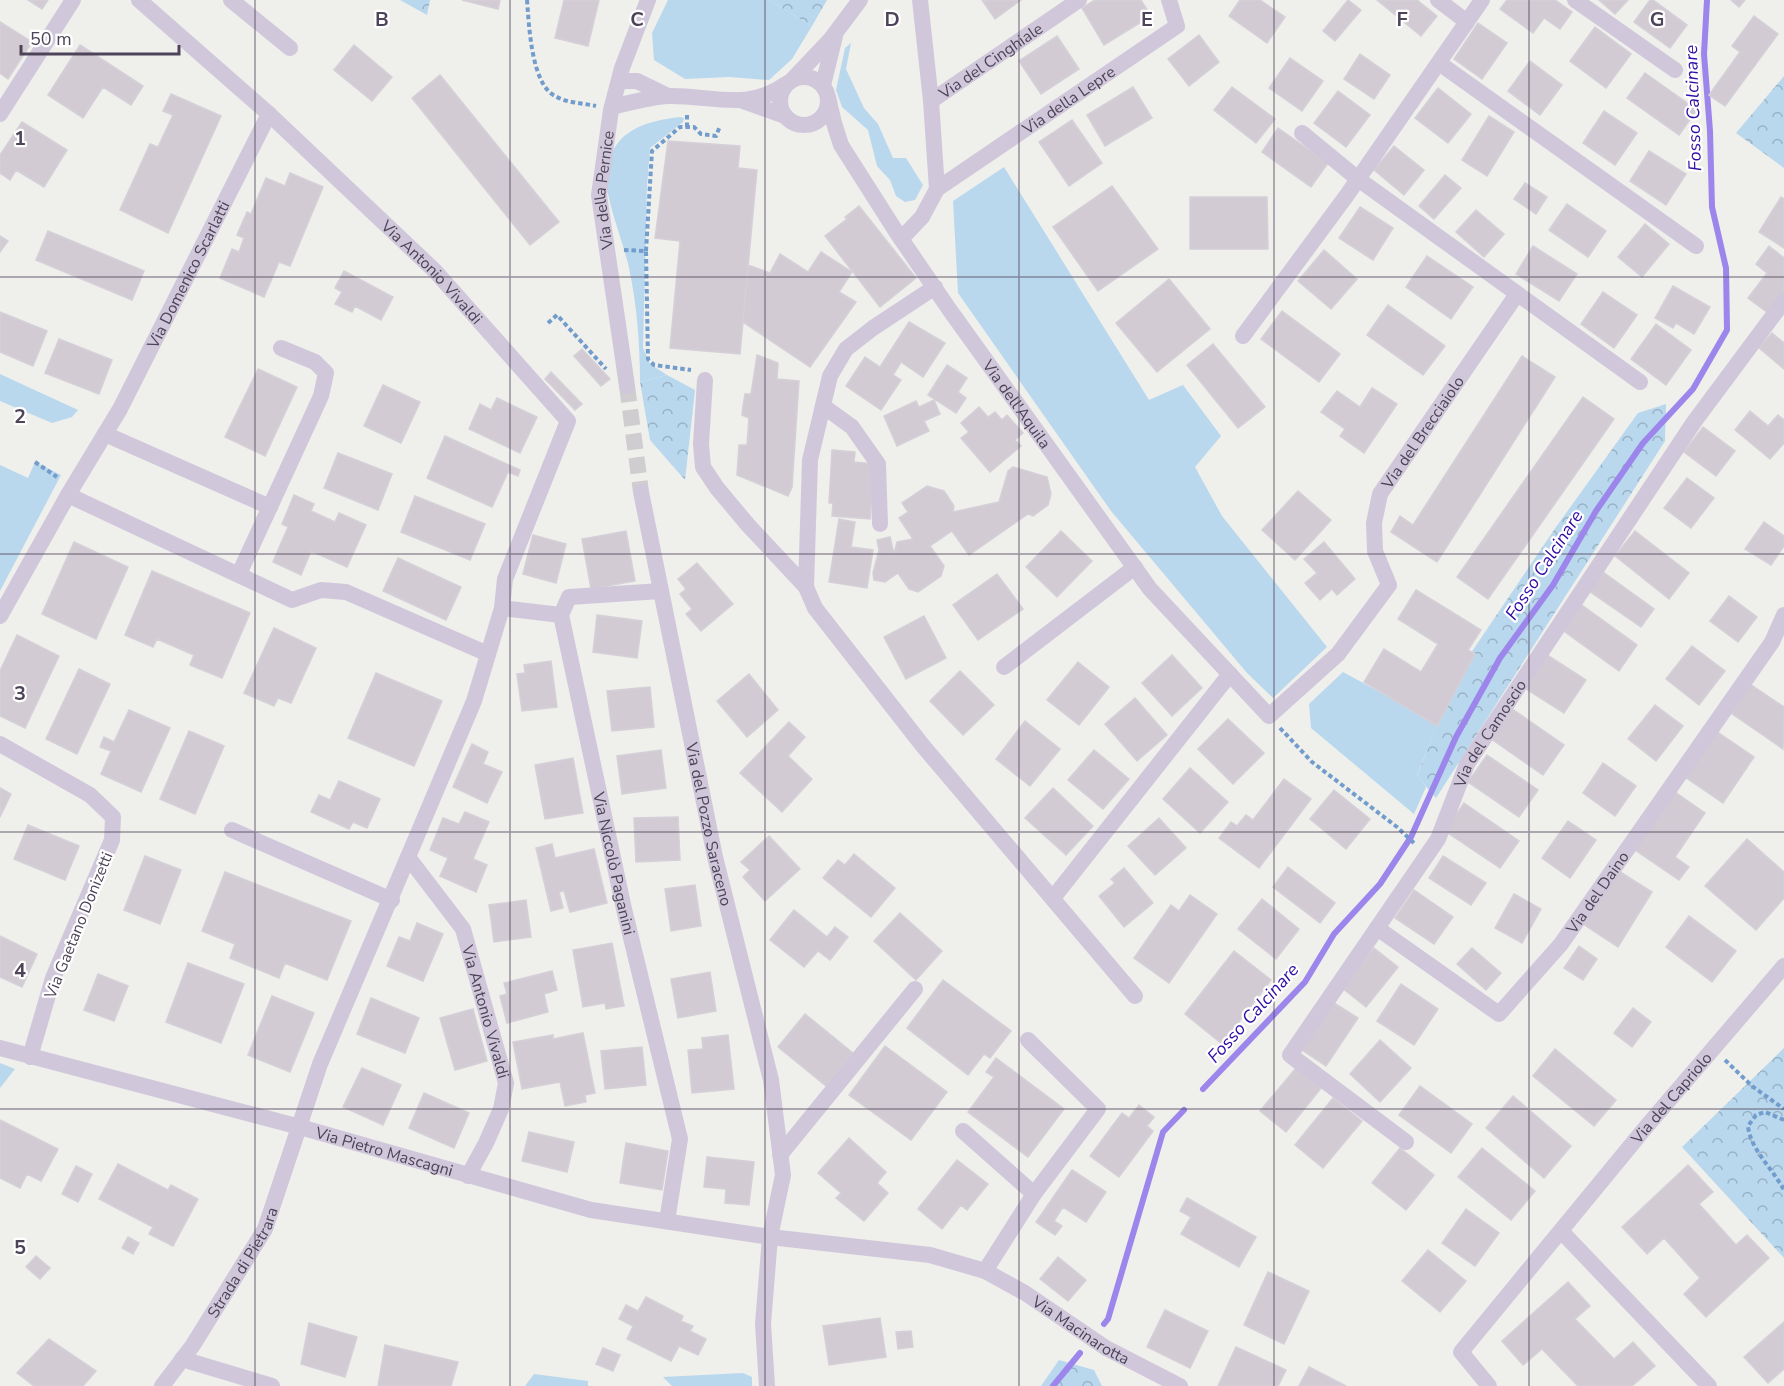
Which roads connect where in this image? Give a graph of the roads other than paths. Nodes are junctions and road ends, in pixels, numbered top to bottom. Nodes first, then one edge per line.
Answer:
1 (73, 0) edge
2 (139, 0) edge
3 (231, 0) edge
4 (648, 0) edge
5 (860, 0) edge
6 (920, 0) edge
7 (1079, 0) edge
8 (1169, 0) edge
9 (1438, 0) edge
10 (1482, 0) edge
11 (1575, 0) edge
12 (1467, 22) junction
13 (836, 32) junction
14 (290, 48) dead end
15 (1439, 63) junction
16 (1675, 70) dead end
17 (619, 81) junction
18 (790, 81) junction
19 (826, 91) junction
20 (668, 96) junction
21 (743, 101) junction
22 (931, 101) junction
23 (612, 109) junction
24 (0, 114) edge
25 (269, 114) junction
26 (785, 116) junction
27 (809, 124) junction
28 (1302, 134) dead end
29 (841, 145) junction
30 (1358, 179) junction
31 (937, 189) junction
32 (901, 239) junction
33 (1696, 246) dead end
34 (935, 287) junction
35 (1517, 294) junction
36 (1784, 301) edge
37 (1244, 336) dead end
38 (281, 348) dead end
39 (705, 380) road end
40 (1640, 382) dead end
41 (627, 386) tunnel mouth
42 (823, 406) junction
43 (105, 434) junction
44 (71, 489) junction
45 (641, 492) tunnel mouth
46 (270, 507) junction
47 (880, 524) dead end
48 (1135, 567) junction
49 (239, 574) junction
50 (806, 587) junction
51 (661, 591) junction
52 (502, 608) junction
53 (561, 615) junction
54 (1784, 615) edge
55 (0, 616) edge
56 (1778, 647) edge
57 (488, 654) junction
58 (1004, 667) dead end
59 (1230, 674) junction
60 (1269, 716) joint
61 (0, 744) edge
62 (232, 830) dead end
63 (408, 857) junction
64 (1053, 898) junction
65 (392, 900) junction
66 (1377, 928) junction
67 (1784, 966) edge
68 (915, 989) dead end
69 (1135, 996) dead end
70 (1028, 1040) dead end
71 (0, 1048) edge
72 (30, 1057) junction
73 (300, 1127) junction
74 (963, 1131) dead end
75 (1406, 1142) dead end
76 (780, 1155) junction
77 (468, 1176) junction
78 (1034, 1194) junction
79 (667, 1221) junction
80 (1561, 1231) junction
81 (770, 1237) junction
82 (985, 1271) junction
83 (182, 1359) junction
84 (162, 1386) edge
85 (272, 1386) edge
86 (768, 1386) edge
87 (1180, 1386) edge
88 (1489, 1386) edge
89 (1709, 1386) edge

1 - 24 street
2 - 25 street, Via Antonio Vivaldi
3 - 14 street
4 - 17 street, Via della Pernice
5 - 13 street
6 - 22 street
7 - 22 street, Via del Cinghiale
8 - 31 street, Via della Lepre
9 - 12 street
10 - 12 street
11 - 16 street
12 - 15 street
13 - 18 street
13 - 19 street
15 - 30 street
15 - 33 street
17 - 20 street
17 - 23 street, Via della Pernice
18 - 19 street
18 - 21 street
18 - 26 street
19 - 27 street
19 - 29 street, Via dell'Aquila
20 - 21 street
20 - 23 street
21 - 26 street
22 - 31 street
23 - 41 street, Via della Pernice
25 - 43 street, Via Domenico Scarlatti
25 - 52 street, Via Antonio Vivaldi
26 - 27 street
27 - 29 street
28 - 30 street
29 - 32 street, Via dell'Aquila
30 - 35 street
30 - 37 street
31 - 32 street
32 - 34 street, Via dell'Aquila
34 - 42 street
34 - 48 street, Via dell'Aquila
35 - 40 street
35 - 60 street, Via del Brecciaiolo
36 - 66 street, Via del Camoscio
38 - 46 street
39 - 50 street
42 - 47 street
42 - 50 street
43 - 44 street, Via Domenico Scarlatti
43 - 46 street
44 - 49 street
44 - 55 street, Via Domenico Scarlatti
45 - 51 street, Via del Pozzo Saraceno
46 - 49 street
48 - 58 street
48 - 59 street, Via dell'Aquila
49 - 57 street
50 - 64 street
51 - 53 street
51 - 76 street, Via del Pozzo Saraceno
52 - 53 street
52 - 57 street, Via Antonio Vivaldi
53 - 79 street, Via Niccolò Paganini
54 - 56 street, Via del Daino
56 - 66 street, Via del Daino
57 - 63 street, Via Antonio Vivaldi
59 - 60 street, Via dell'Aquila
59 - 64 street
61 - 72 street, Via Gaetano Donizetti
62 - 65 street
63 - 65 street, Via Antonio Vivaldi
63 - 77 street, Via Antonio Vivaldi
64 - 69 street
65 - 73 street, Via Antonio Vivaldi
66 - 75 street, Via del Camoscio
67 - 80 street, Via del Capriolo
68 - 76 street
70 - 78 street
71 - 72 street, Via Pietro Mascagni
72 - 73 street, Via Pietro Mascagni
73 - 77 street, Via Pietro Mascagni
73 - 83 street, Strada di Pietrara
74 - 78 street
76 - 81 street, Via del Pozzo Saraceno
77 - 79 street, Via Pietro Mascagni
78 - 82 street
79 - 81 street, Via Pietro Mascagni
80 - 88 street, Via del Capriolo
80 - 89 street
81 - 82 street, Via Macinarotta
81 - 86 street, Via del Pozzo Saraceno
82 - 87 street, Via Macinarotta
83 - 84 street, Strada di Pietrara
83 - 85 street

